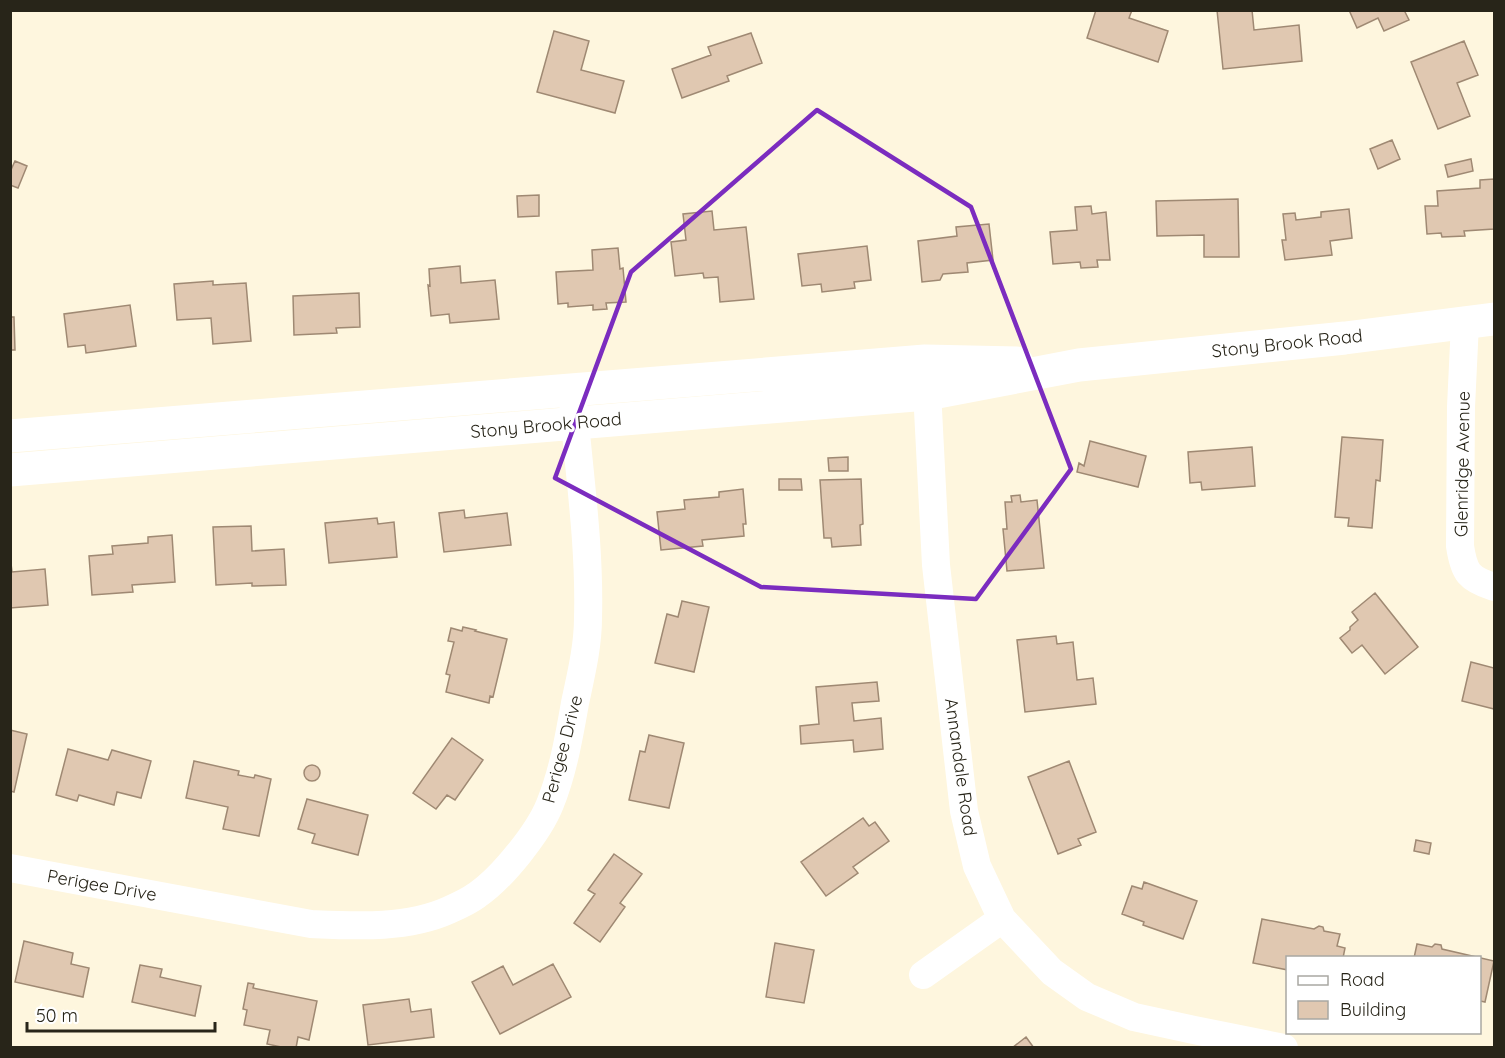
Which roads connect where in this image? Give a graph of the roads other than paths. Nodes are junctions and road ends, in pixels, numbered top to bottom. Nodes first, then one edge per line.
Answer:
1 (1480, 321) edge
2 (925, 361) junction
3 (1079, 364) junction
4 (572, 390) junction
5 (927, 394) junction
6 (575, 423) junction
7 (24, 435) edge
8 (25, 469) edge
9 (1494, 587) edge
10 (10, 868) edge
11 (1002, 919) junction
12 (923, 975) dead end
13 (1284, 1047) edge

1 - 3 main road, Stony Brook Road
1 - 9 street, Glenridge Avenue
2 - 3 main road, Stony Brook Road
2 - 4 main road, Stony Brook Road
2 - 5 street, Annandale Road
3 - 5 main road, Stony Brook Road
4 - 6 street, Perigee Drive
4 - 7 main road, Stony Brook Road
5 - 6 main road, Stony Brook Road
5 - 11 street, Annandale Road
6 - 8 main road, Stony Brook Road
6 - 10 street, Perigee Drive
7 - 8 main road
11 - 12 street
11 - 13 street, Annandale Road

